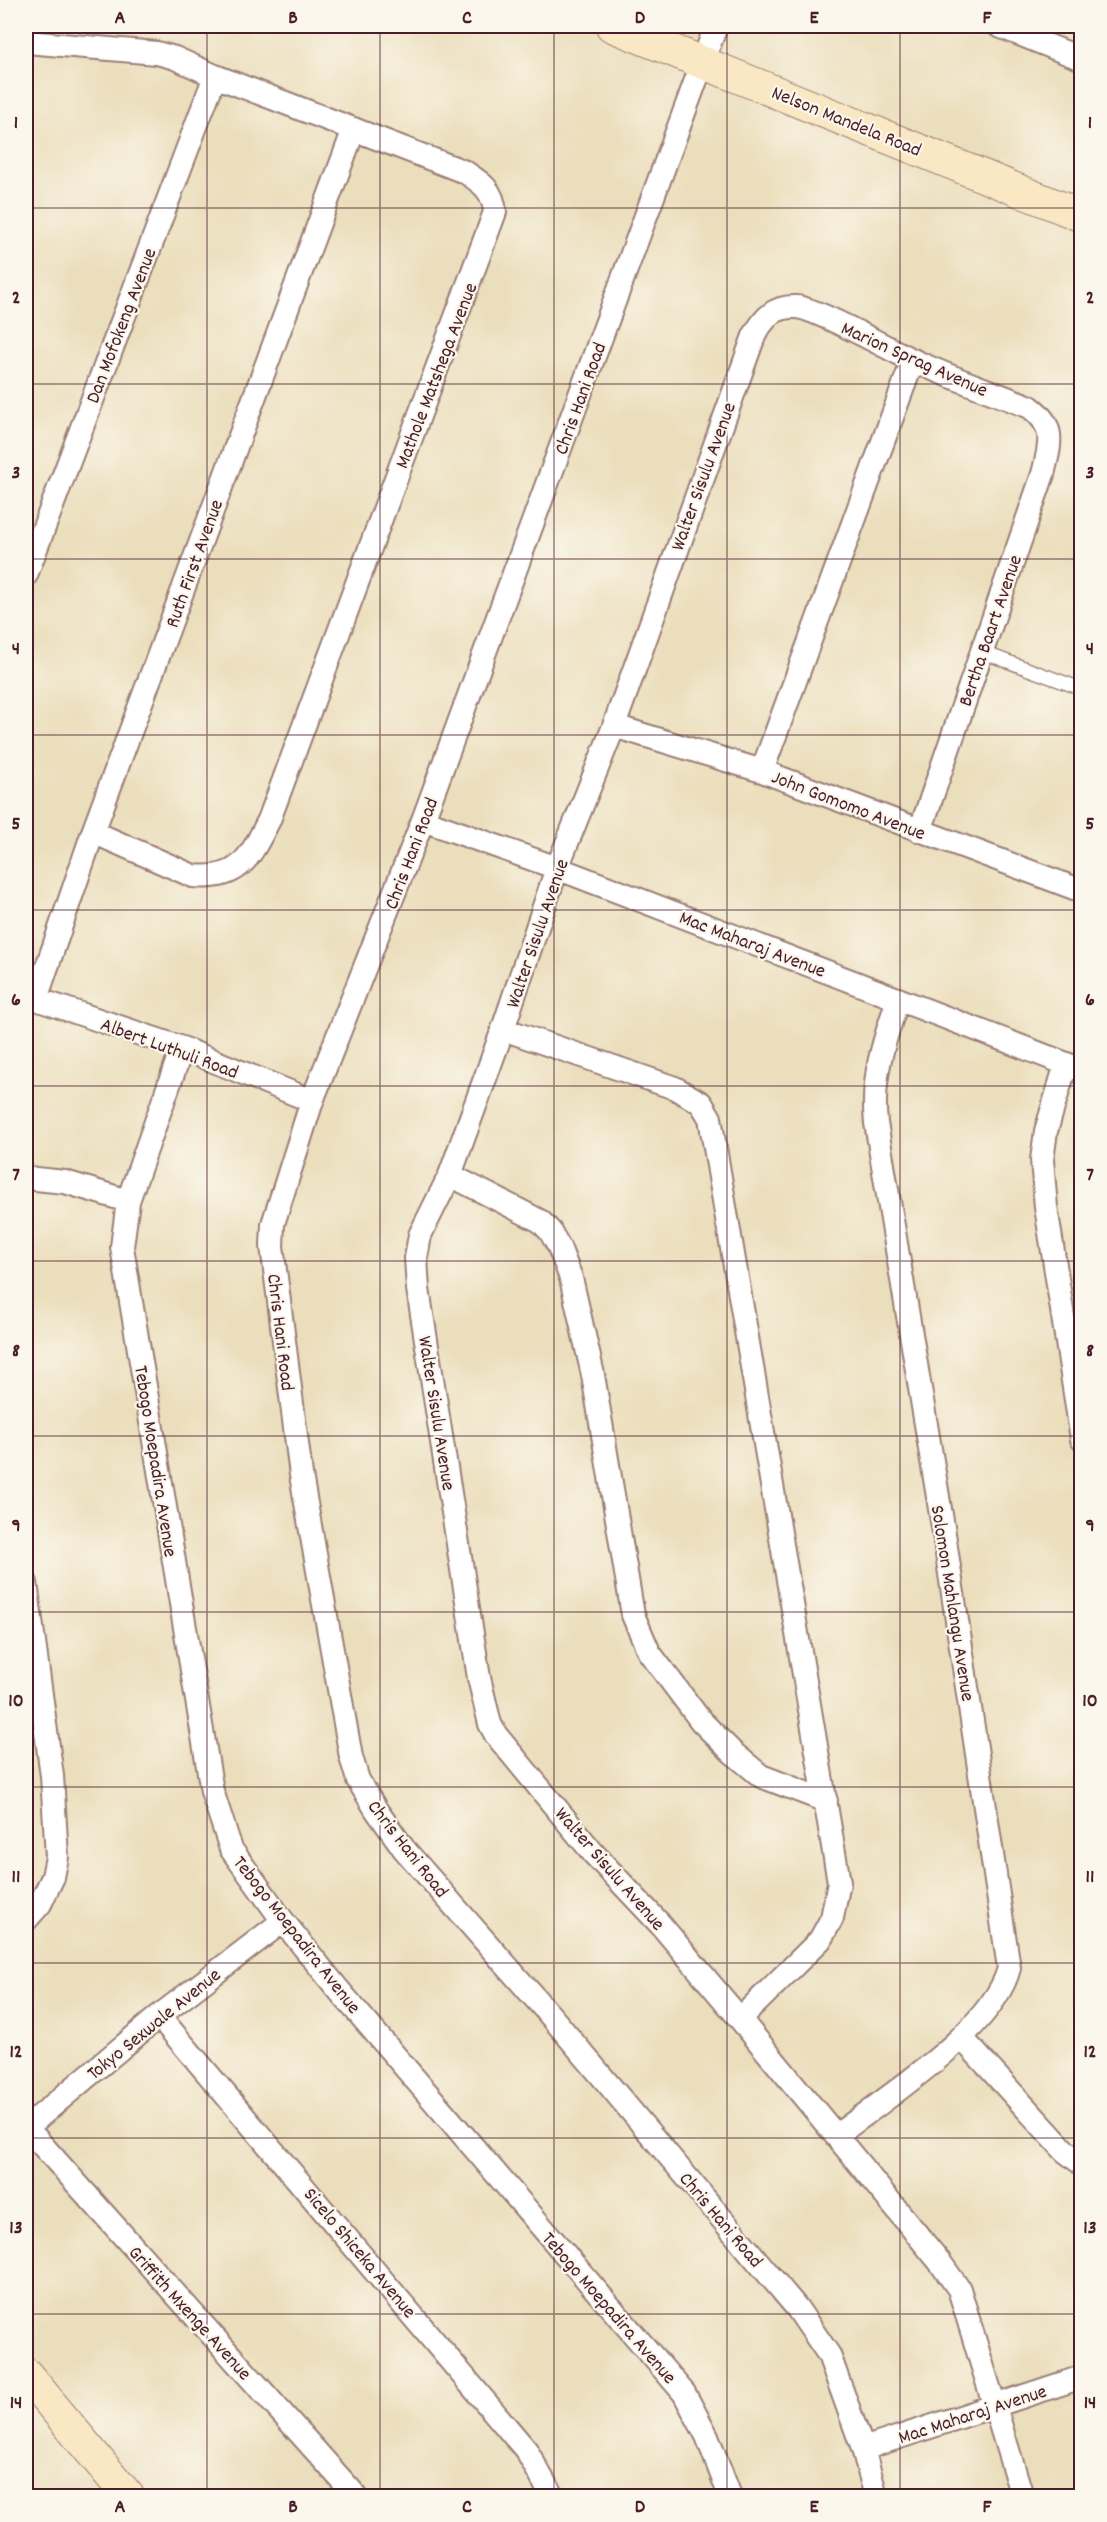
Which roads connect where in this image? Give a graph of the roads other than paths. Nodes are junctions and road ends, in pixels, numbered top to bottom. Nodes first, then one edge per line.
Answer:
1 (612, 26) edge
2 (716, 26) edge
3 (999, 26) edge
4 (1052, 35) edge
5 (26, 42) edge
6 (1082, 59) edge
7 (703, 61) junction
8 (215, 76) junction
9 (354, 129) junction
10 (1082, 216) edge
11 (772, 312) joint
12 (913, 360) junction
13 (1048, 428) joint
14 (26, 575) edge
15 (982, 652) junction
16 (1082, 689) edge
17 (614, 726) junction
18 (762, 771) junction
19 (423, 820) junction
20 (920, 831) junction
21 (93, 832) junction
22 (557, 868) junction
23 (1082, 891) edge
24 (898, 999) junction
25 (31, 1000) edge
26 (503, 1029) junction
27 (182, 1048) junction
28 (1074, 1067) edge
29 (312, 1101) junction
30 (450, 1175) junction
31 (26, 1178) edge
32 (128, 1200) junction
33 (1082, 1439) edge
34 (26, 1583) edge
35 (826, 1801) junction
36 (26, 1920) edge
37 (283, 1921) junction
38 (159, 2016) junction
39 (740, 2019) junction
40 (962, 2038) junction
41 (26, 2128) edge
42 (836, 2136) junction
43 (1082, 2164) edge
44 (26, 2374) edge
45 (1082, 2377) edge
46 (993, 2404) junction
47 (863, 2449) junction
48 (128, 2496) edge
49 (356, 2496) edge
50 (552, 2496) edge
51 (730, 2496) edge
52 (876, 2496) edge
53 (1022, 2496) edge

1 - 7 street, Nelson Mandela Road
2 - 7 street, Chris Hani Road
3 - 4 street
4 - 6 street
5 - 8 street, Mathole Matshega Avenue
7 - 10 street, Nelson Mandela Road
7 - 19 street, Chris Hani Road
8 - 9 street, Mathole Matshega Avenue
8 - 14 street, Dan Mofokeng Avenue
9 - 21 street, Ruth First Avenue
9 - 21 street, Mathole Matshega Avenue
11 - 12 street, Marion Sprag Avenue
11 - 17 street, Walter Sisulu Avenue
12 - 13 street, Marion Sprag Avenue
12 - 18 street
13 - 15 street, Bertha Baart Avenue
15 - 16 lane
15 - 20 street, Bertha Baart Avenue
17 - 18 street, John Gomomo Avenue
17 - 22 street, Walter Sisulu Avenue
18 - 20 street, John Gomomo Avenue
19 - 22 street, Mac Maharaj Avenue
19 - 29 street, Chris Hani Road
20 - 23 street, John Gomomo Avenue
21 - 25 street, Ruth First Avenue
22 - 24 street, Mac Maharaj Avenue
22 - 26 street, Walter Sisulu Avenue
24 - 28 street, Mac Maharaj Avenue
24 - 40 street, Solomon Mahlangu Avenue
25 - 27 street, Albert Luthuli Road
26 - 30 street, Walter Sisulu Avenue
26 - 35 street
27 - 29 street, Albert Luthuli Road
27 - 32 street, Tebogo Moepadira Avenue
28 - 33 street
29 - 47 street, Chris Hani Road
30 - 35 street
30 - 39 street, Walter Sisulu Avenue
31 - 32 street
32 - 37 street, Tebogo Moepadira Avenue
34 - 36 street
35 - 39 street
37 - 38 street, Tokyo Sexwale Avenue
37 - 51 street, Tebogo Moepadira Avenue
38 - 41 street, Tokyo Sexwale Avenue
38 - 50 street, Sicelo Shiceka Avenue
39 - 42 street, Walter Sisulu Avenue
40 - 42 street, Solomon Mahlangu Avenue
40 - 43 street
41 - 49 street, Griffith Mxenge Avenue
42 - 46 street, Walter Sisulu Avenue
44 - 48 street
45 - 46 street, Mac Maharaj Avenue
46 - 47 street, Mac Maharaj Avenue
46 - 53 street, Walter Sisulu Avenue
47 - 52 street, Chris Hani Road

